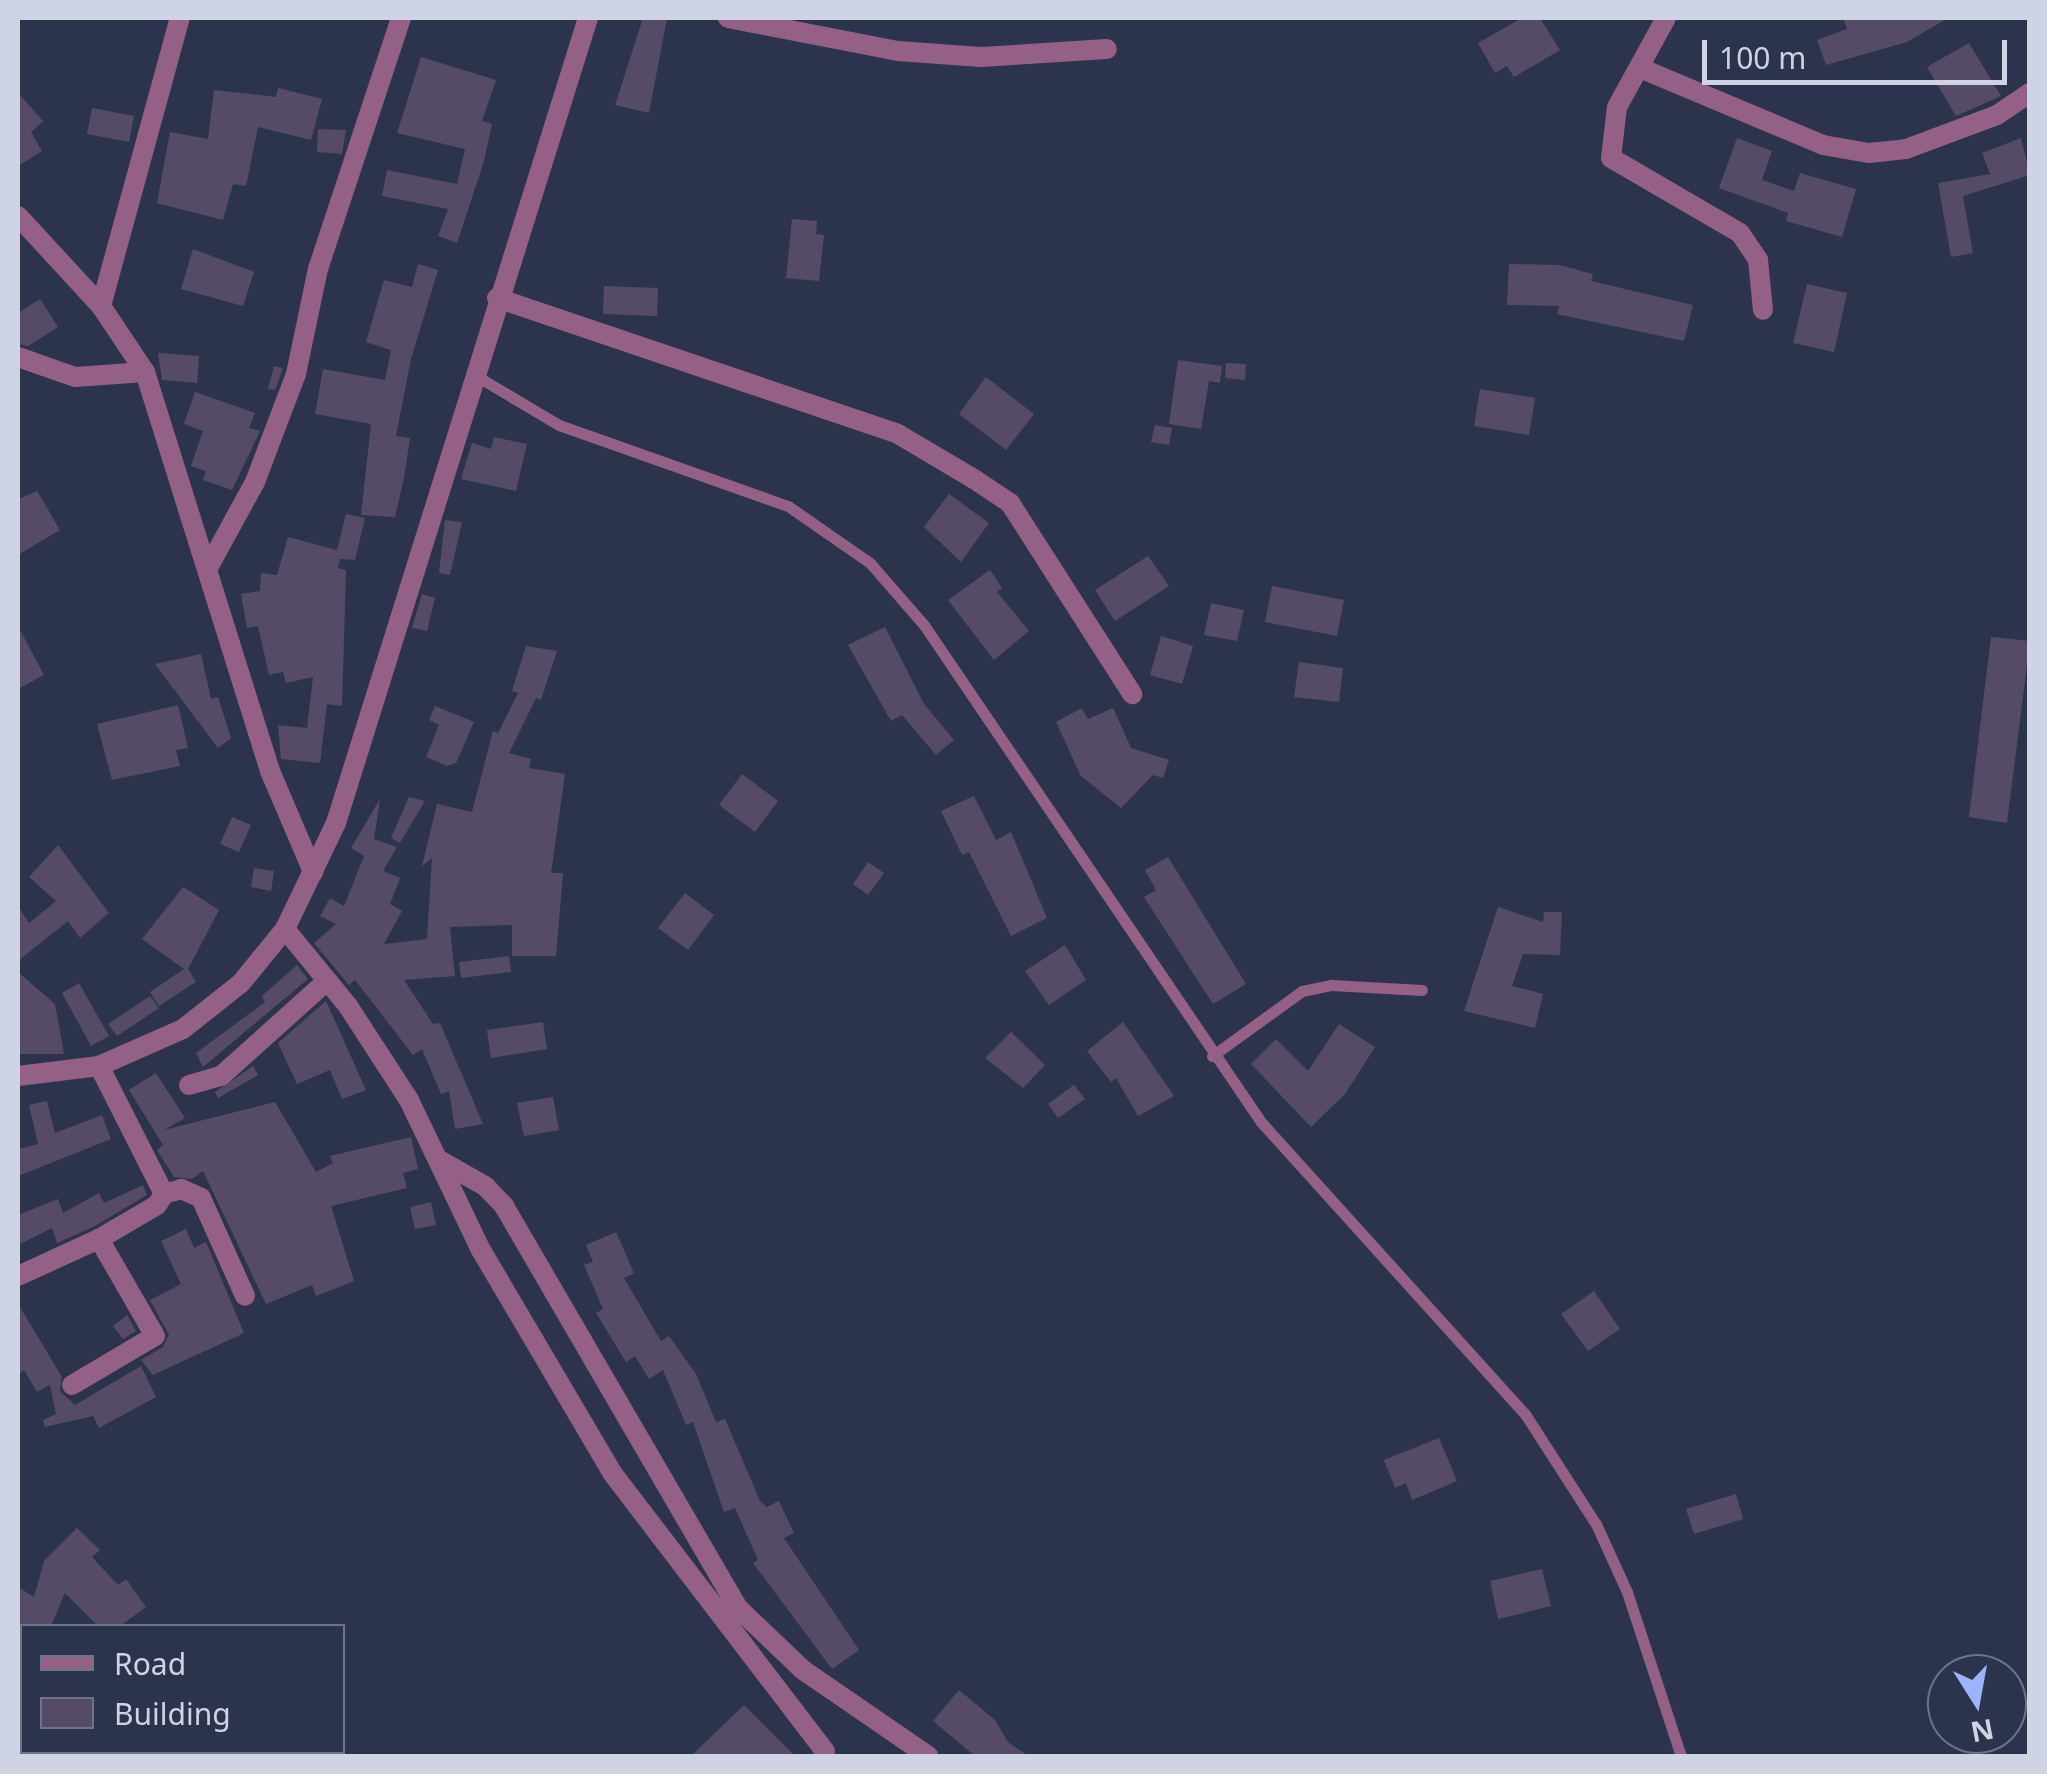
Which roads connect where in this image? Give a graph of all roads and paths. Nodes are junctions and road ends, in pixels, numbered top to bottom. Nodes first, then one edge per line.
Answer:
1 (180, 18) edge
2 (401, 18) edge
3 (588, 18) edge
4 (728, 18) edge
5 (1666, 18) edge
6 (1107, 49) dead end
7 (1640, 68) junction
8 (2030, 93) edge
9 (18, 216) edge
10 (497, 298) junction
11 (100, 306) junction
12 (1763, 310) dead end
13 (18, 357) edge
14 (146, 372) junction
15 (473, 374) junction
16 (209, 566) junction
17 (1132, 694) dead end
18 (314, 872) junction
19 (285, 928) junction
20 (327, 981) junction
21 (1422, 990) dead end
22 (1212, 1056) junction
23 (98, 1066) junction
24 (18, 1076) edge
25 (189, 1085) dead end
26 (441, 1161) junction
27 (164, 1194) junction
28 (99, 1239) junction
29 (18, 1276) edge
30 (245, 1296) dead end
31 (72, 1385) dead end
32 (825, 1751) dead end
33 (928, 1756) edge
34 (1681, 1756) edge

1 - 11 street
2 - 16 street
3 - 10 street
4 - 6 street
5 - 7 street
7 - 8 street
7 - 12 street
9 - 11 street
10 - 15 street
10 - 17 street
11 - 14 street
13 - 14 street
14 - 16 street
15 - 18 street
15 - 22 lane
16 - 18 street
18 - 19 street
19 - 20 street
19 - 23 street
20 - 25 street
20 - 26 street
21 - 22 lane
22 - 34 lane
23 - 24 street
23 - 27 street
26 - 32 street
26 - 33 street
27 - 28 street
27 - 30 street
28 - 29 street
28 - 31 street

